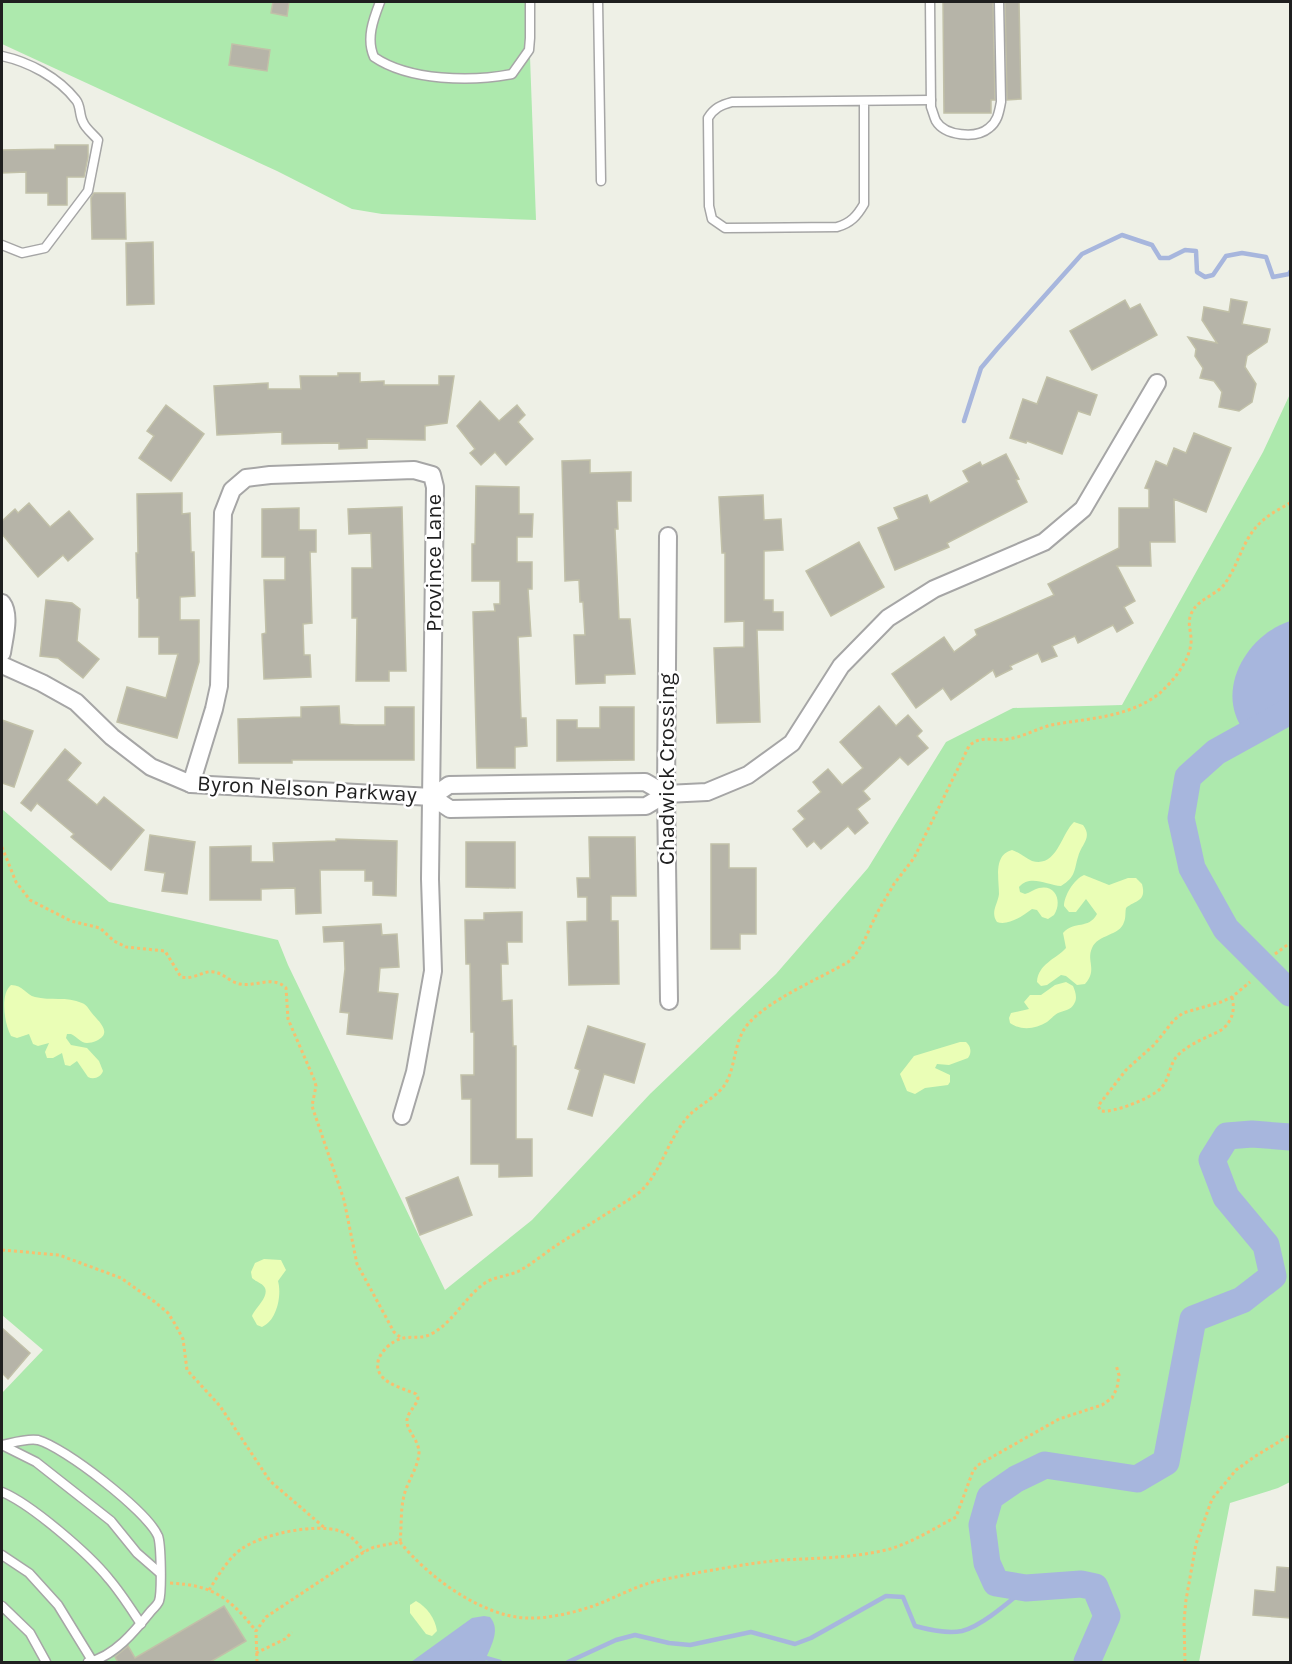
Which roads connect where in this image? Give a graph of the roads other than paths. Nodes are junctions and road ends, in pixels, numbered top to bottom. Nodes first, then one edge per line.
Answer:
1 (380, 2) edge
2 (530, 2) edge
3 (598, 2) edge
4 (930, 2) edge
5 (999, 2) edge
6 (2, 56) edge
7 (931, 100) junction
8 (864, 101) junction
9 (601, 181) dead end
10 (2, 245) edge
11 (1157, 383) dead end
12 (668, 536) dead end
13 (2, 603) edge
14 (2, 653) edge
15 (2, 665) edge
16 (191, 784) junction
17 (546, 784) junction
18 (666, 794) junction
19 (432, 796) junction
20 (548, 808) junction
21 (669, 1001) dead end
22 (402, 1116) dead end
23 (2, 1445) edge
24 (2, 1492) edge
25 (2, 1555) edge
26 (160, 1578) junction
27 (2, 1606) edge
28 (141, 1624) junction
29 (46, 1662) edge
30 (90, 1662) edge

1 - 2 lane
3 - 9 lane
4 - 7 lane
5 - 7 lane
6 - 10 lane
7 - 8 lane
8 - 8 lane
11 - 18 street, Byron Nelson Parkway
12 - 18 street, Chadwick Crossing
13 - 14 street
15 - 16 street, Byron Nelson Parkway
16 - 19 street, Byron Nelson Parkway
16 - 19 street, Province Lane
17 - 18 street, Byron Nelson Parkway
17 - 19 street, Byron Nelson Parkway
17 - 20 street
18 - 20 street, Byron Nelson Parkway
18 - 21 street, Chadwick Crossing
19 - 20 street, Byron Nelson Parkway
19 - 22 street, Province Lane
23 - 26 lane
23 - 26 lane
24 - 28 lane
25 - 30 lane
26 - 28 lane
27 - 29 lane
28 - 30 lane

